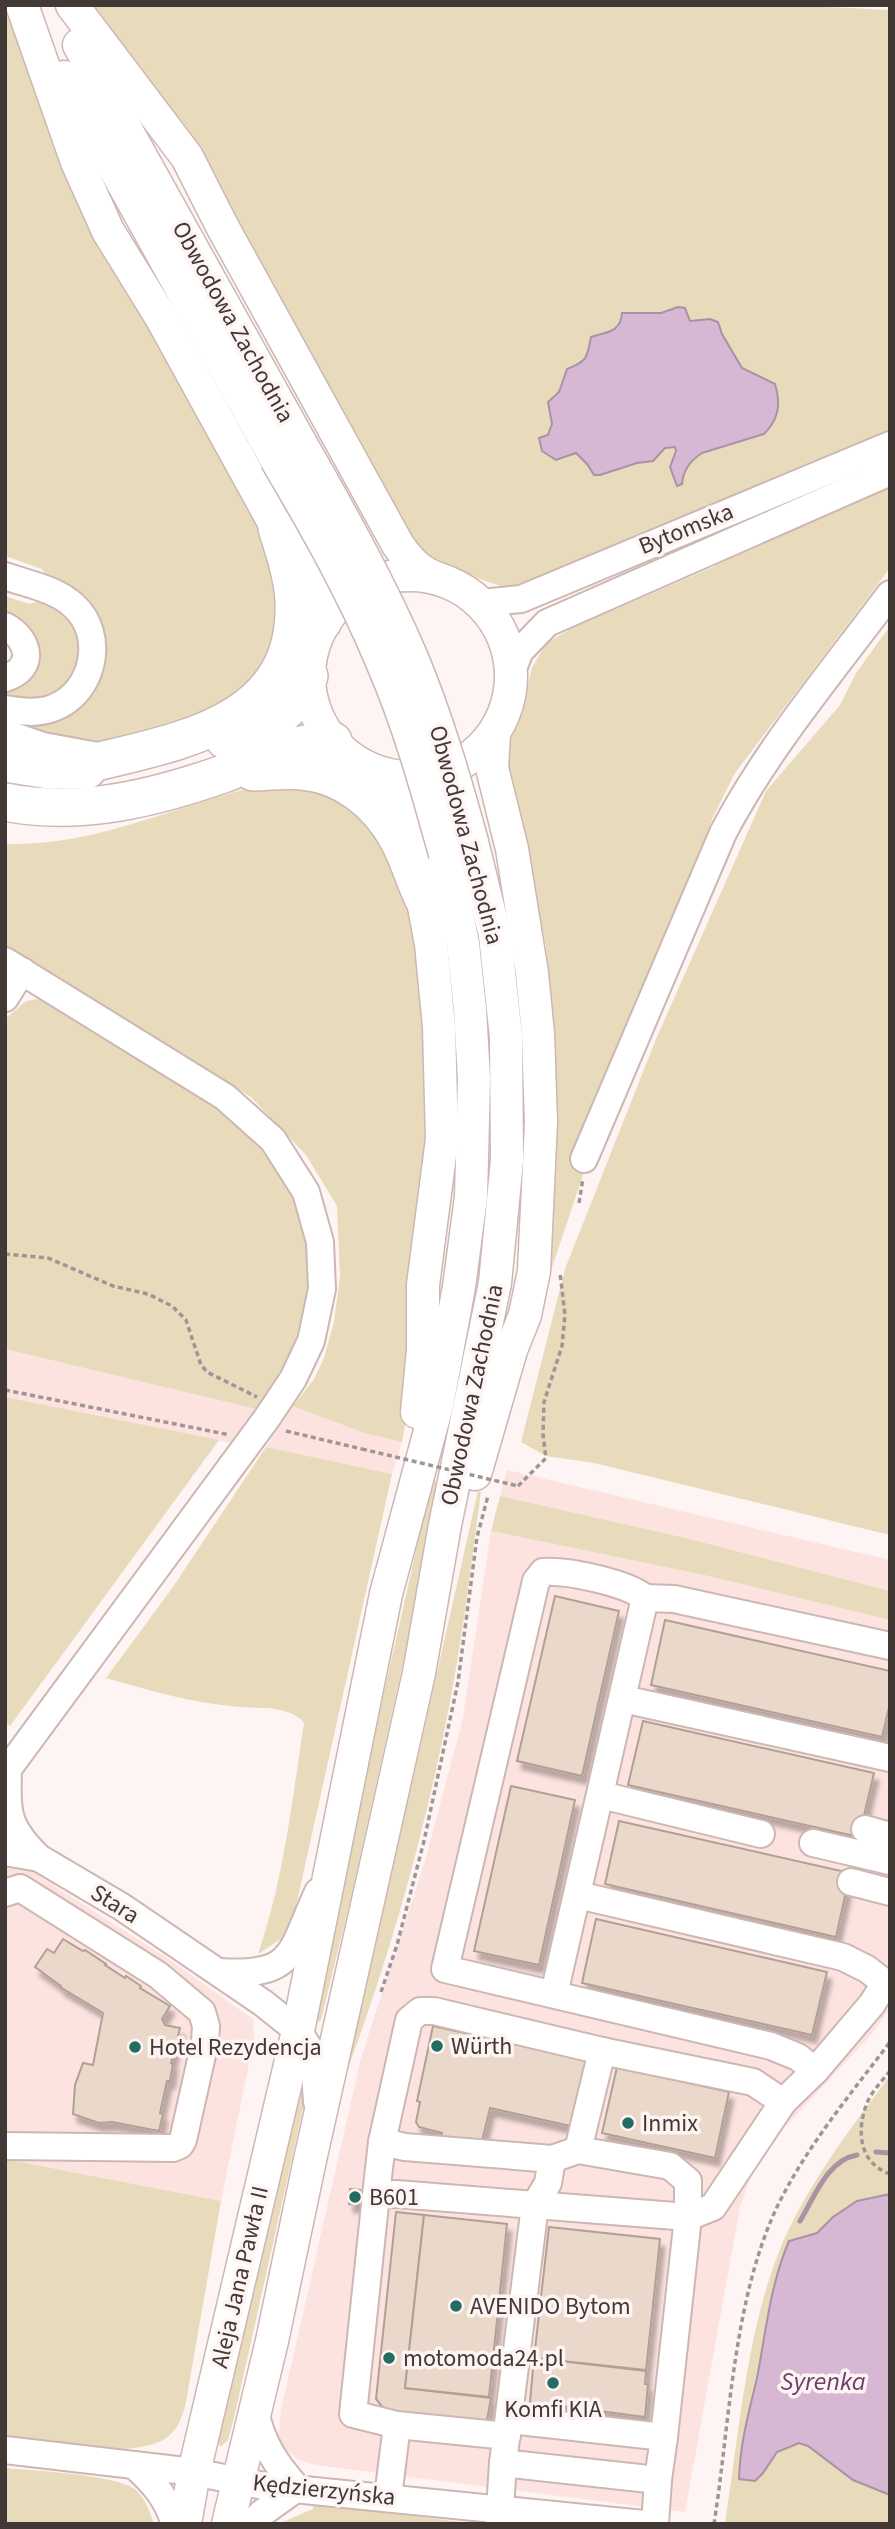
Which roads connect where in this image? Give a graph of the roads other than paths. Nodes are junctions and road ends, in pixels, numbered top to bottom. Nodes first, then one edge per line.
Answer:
1 (23, 5) edge
2 (57, 5) edge
3 (72, 5) edge
4 (890, 445) edge
5 (289, 452) junction
6 (890, 472) edge
7 (277, 528) junction
8 (5, 576) edge
9 (439, 579) junction
10 (890, 594) edge
11 (481, 603) junction
12 (325, 622) junction
13 (5, 626) edge
14 (512, 671) junction
15 (309, 676) junction
16 (5, 678) edge
17 (5, 709) edge
18 (5, 733) edge
19 (494, 733) junction
20 (333, 741) junction
21 (108, 758) junction
22 (5, 762) edge
23 (65, 770) junction
24 (227, 773) junction
25 (380, 773) junction
26 (5, 802) edge
27 (459, 848) junction
28 (423, 898) junction
29 (14, 966) edge
30 (5, 998) edge
31 (584, 1159) dead end
32 (409, 1504) junction
33 (645, 1598) junction
34 (890, 1646) edge
35 (419, 1673) junction
36 (624, 1699) junction
37 (890, 1758) edge
38 (7, 1771) edge
39 (601, 1795) junction
40 (761, 1834) dead end
41 (813, 1843) dead end
42 (5, 1852) edge
43 (39, 1858) junction
44 (332, 1860) junction
45 (890, 1861) edge
46 (851, 1882) dead end
47 (890, 1892) edge
48 (5, 1893) edge
49 (578, 1895) junction
50 (191, 1954) junction
51 (219, 1972) junction
52 (158, 1975) junction
53 (887, 1979) edge
54 (554, 1994) junction
55 (298, 2031) junction
56 (602, 2050) junction
57 (815, 2071) junction
58 (783, 2102) junction
59 (382, 2142) junction
60 (5, 2146) edge
61 (578, 2150) junction
62 (552, 2159) junction
63 (310, 2160) junction
64 (376, 2195) junction
65 (536, 2205) junction
66 (688, 2217) junction
67 (255, 2412) junction
68 (397, 2425) junction
69 (508, 2428) junction
70 (664, 2437) junction
71 (5, 2450) edge
72 (503, 2463) junction
73 (134, 2465) junction
74 (194, 2472) junction
75 (238, 2480) junction
76 (658, 2480) junction
77 (297, 2488) junction
78 (388, 2497) junction
79 (505, 2518) edge
80 (175, 2524) edge
81 (185, 2524) edge
82 (228, 2524) edge
83 (251, 2524) edge
84 (644, 2524) edge
85 (655, 2524) edge

1 - 5 main road, Obwodowa Zachodnia
1 - 7 main road
2 - 5 main road, Obwodowa Zachodnia
3 - 9 main road
4 - 11 street, Bytomska
5 - 27 main road, Obwodowa Zachodnia, bridge
6 - 14 street, Bytomska
7 - 12 main road
7 - 21 highway
8 - 17 street
9 - 11 main road
9 - 12 main road
10 - 31 street
11 - 14 main road
12 - 15 main road
13 - 16 street
14 - 19 main road
15 - 20 main road
15 - 23 highway
18 - 21 street
19 - 25 main road
19 - 35 main road
20 - 24 highway
20 - 25 main road
21 - 23 highway
22 - 23 highway
24 - 26 highway
24 - 28 highway
25 - 28 main road
27 - 32 main road, Obwodowa Zachodnia
27 - 35 main road, Obwodowa Zachodnia
28 - 32 main road
29 - 30 street
29 - 38 street
32 - 44 main road, Obwodowa Zachodnia
33 - 34 street
33 - 36 street
33 - 54 street
35 - 63 main road, Obwodowa Zachodnia
36 - 37 street
36 - 39 street
38 - 43 street
39 - 40 street
39 - 49 street
41 - 45 street
42 - 43 street, Stara
43 - 50 street, Stara
44 - 51 street
44 - 55 main road, Obwodowa Zachodnia
46 - 47 street
48 - 52 street
49 - 53 street
49 - 54 street
50 - 51 street, Stara
50 - 52 street
51 - 55 street, Stara
52 - 60 street
53 - 57 street
54 - 57 street
55 - 63 street, Stara
55 - 74 main road, Aleja Jana Pawła II
56 - 58 street
56 - 59 street
56 - 61 street
57 - 58 street
58 - 66 street
59 - 62 street
59 - 64 street
61 - 62 street
61 - 66 street
62 - 65 street
63 - 67 main road, Aleja Jana Pawła II
64 - 65 street
64 - 68 street
65 - 66 street
65 - 69 street
66 - 70 street
67 - 75 main road, Aleja Jana Pawła II
67 - 77 street
68 - 69 street
68 - 78 street
69 - 70 street
69 - 72 street
70 - 76 street
71 - 73 street, Kędzierzyńska
72 - 76 street
72 - 79 street
73 - 74 street, Kędzierzyńska
73 - 80 street
74 - 75 street, Kędzierzyńska
74 - 81 main road, Aleja Jana Pawła II
75 - 77 street, Kędzierzyńska
75 - 82 main road, Aleja Jana Pawła II
76 - 85 street
77 - 78 street, Kędzierzyńska
77 - 83 street
78 - 79 street, Kędzierzyńska
79 - 84 street, Kędzierzyńska

